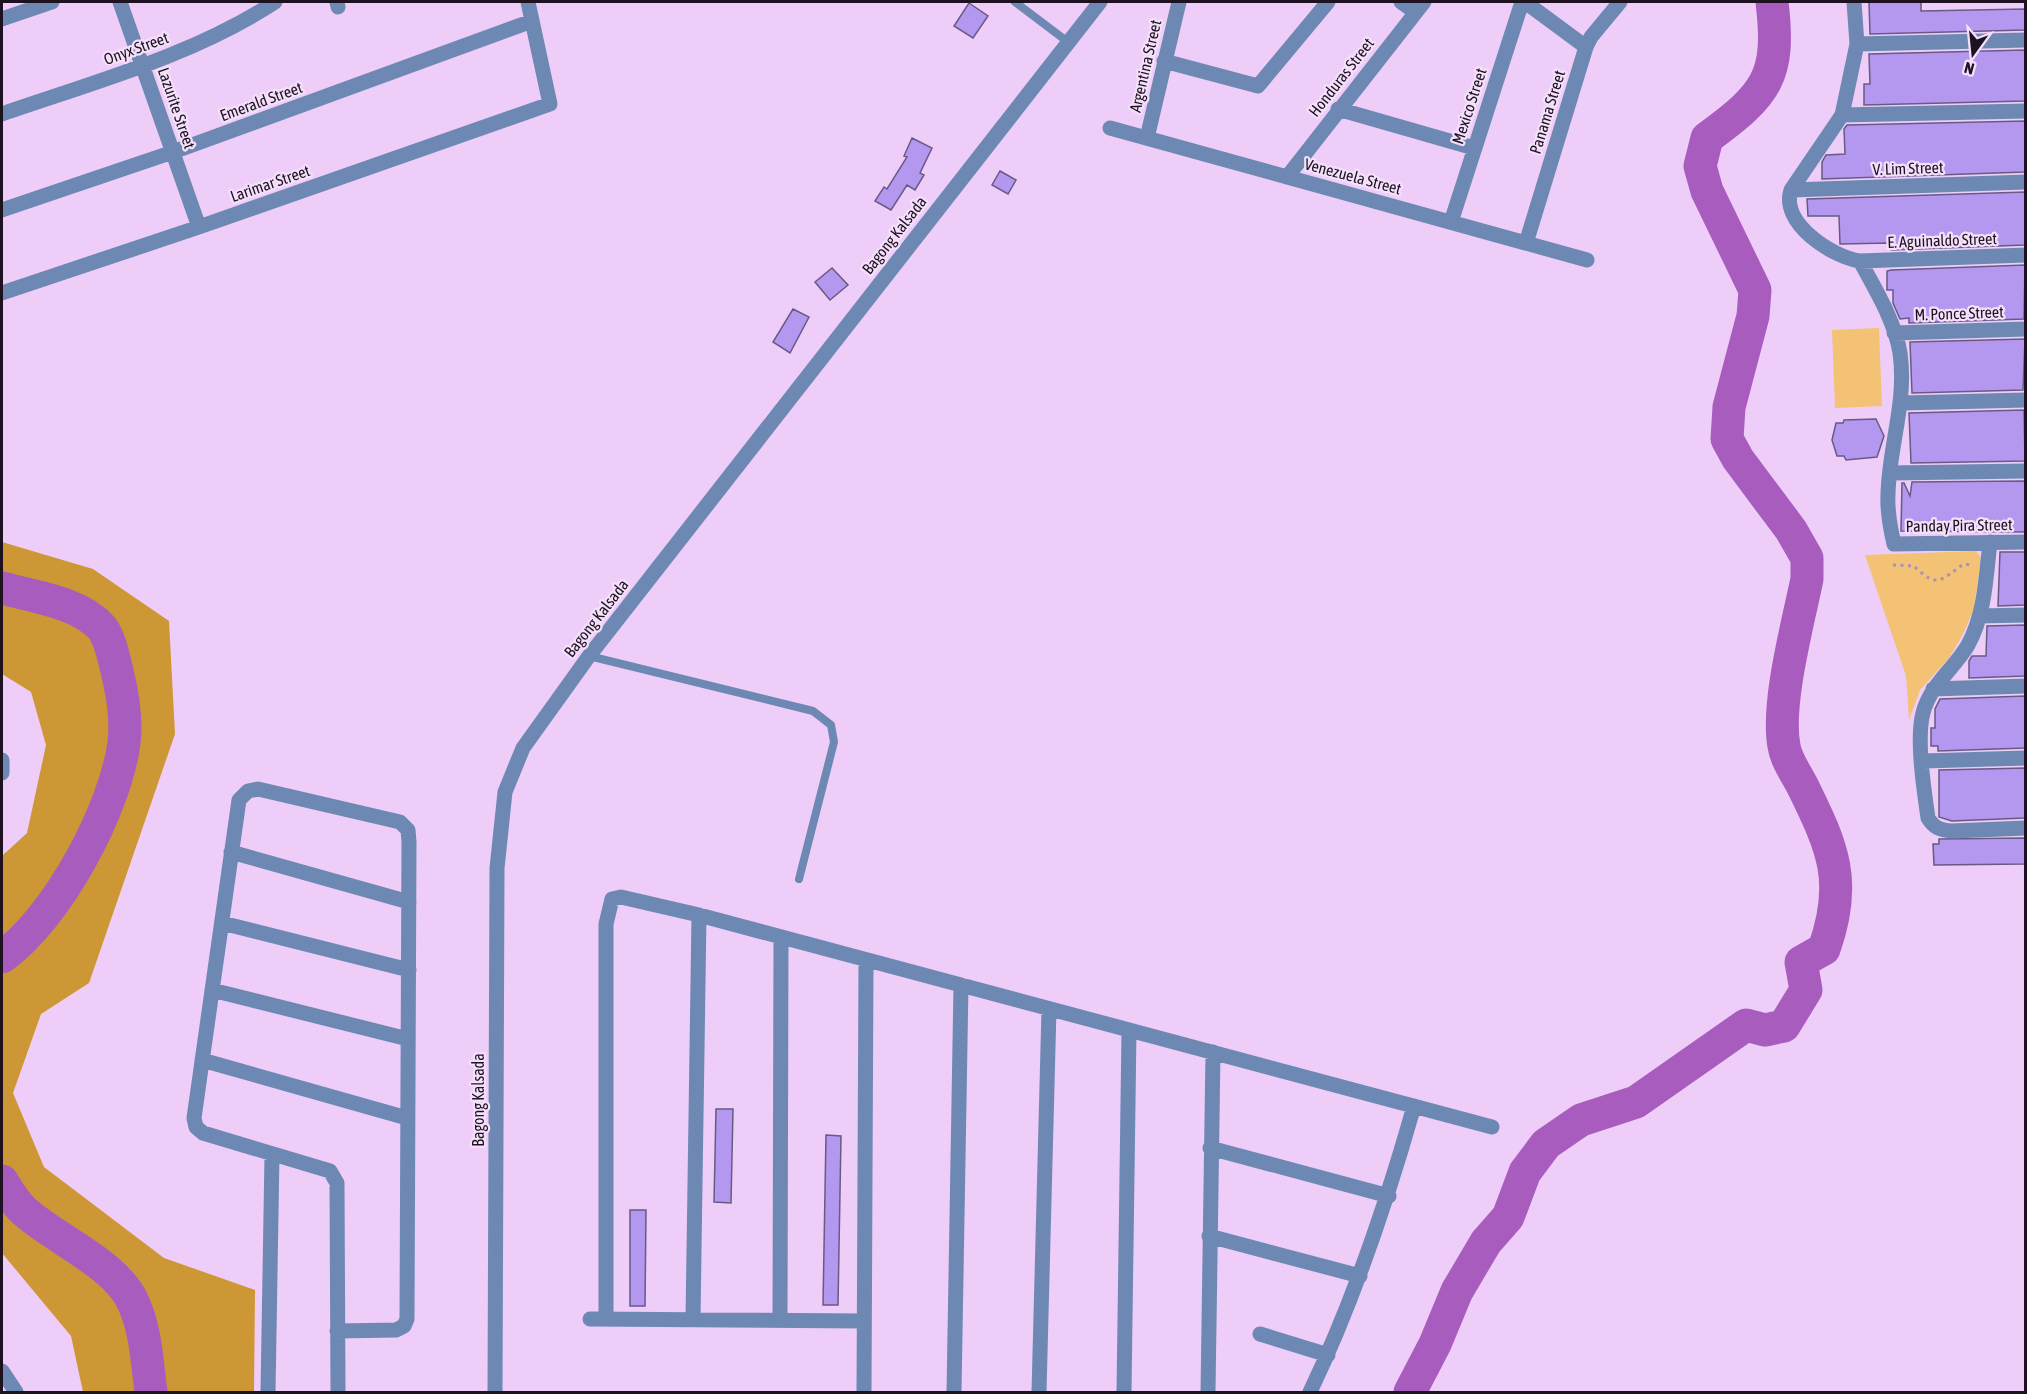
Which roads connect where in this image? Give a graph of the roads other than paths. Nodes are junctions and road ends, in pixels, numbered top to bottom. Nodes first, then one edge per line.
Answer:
1 (52, 2) edge
2 (120, 2) edge
3 (275, 2) edge
4 (528, 2) edge
5 (1015, 2) edge
6 (1100, 2) edge
7 (1179, 2) edge
8 (1328, 2) edge
9 (1401, 2) edge
10 (1523, 2) edge
11 (1620, 2) edge
12 (1854, 2) edge
13 (1420, 7) edge
14 (2, 19) edge
15 (532, 21) junction
16 (2025, 40) edge
17 (1068, 42) junction
18 (1857, 44) junction
19 (1586, 47) junction
20 (1164, 61) junction
21 (142, 65) junction
22 (1338, 110) junction
23 (2025, 111) edge
24 (2, 114) edge
25 (1842, 115) junction
26 (1110, 128) dead end
27 (1147, 138) junction
28 (1474, 148) junction
29 (173, 152) junction
30 (1287, 177) junction
31 (2025, 182) edge
32 (1791, 190) junction
33 (2, 210) edge
34 (1451, 222) junction
35 (199, 227) junction
36 (1526, 243) junction
37 (2025, 255) edge
38 (1587, 260) dead end
39 (1860, 261) junction
40 (2, 293) edge
41 (2025, 329) edge
42 (1894, 333) junction
43 (2025, 400) edge
44 (1902, 403) junction
45 (2025, 471) edge
46 (1890, 473) junction
47 (1990, 542) junction
48 (2025, 542) edge
49 (2025, 615) edge
50 (1980, 616) junction
51 (589, 656) junction
52 (2025, 686) edge
53 (1933, 689) junction
54 (2025, 758) edge
55 (2, 760) edge
56 (1923, 761) junction
57 (2, 772) edge
58 (2025, 828) edge
59 (231, 852) junction
60 (799, 879) dead end
61 (409, 902) junction
62 (699, 915) junction
63 (222, 923) junction
64 (781, 937) junction
65 (866, 961) junction
66 (409, 970) junction
67 (961, 985) junction
68 (212, 990) junction
69 (1049, 1009) junction
70 (1129, 1030) junction
71 (408, 1040) junction
72 (1213, 1052) junction
73 (202, 1060) junction
74 (1414, 1106) junction
75 (407, 1118) junction
76 (1492, 1127) dead end
77 (1210, 1148) junction
78 (272, 1155) junction
79 (1389, 1196) junction
80 (1209, 1236) junction
81 (1360, 1276) junction
82 (590, 1318) dead end
83 (606, 1319) junction
84 (693, 1319) junction
85 (780, 1320) junction
86 (864, 1321) junction
87 (337, 1330) junction
88 (1260, 1334) dead end
89 (1328, 1355) junction
90 (2, 1371) edge
91 (16, 1392) edge
92 (268, 1392) edge
93 (338, 1392) edge
94 (495, 1392) edge
95 (864, 1392) edge
96 (954, 1392) edge
97 (1039, 1392) edge
98 (1124, 1392) edge
99 (1208, 1392) edge
100 (1310, 1392) edge

1 - 14 street
2 - 21 street, Lazurite Street
3 - 21 street, Onyx Street
4 - 15 street
5 - 17 lane
6 - 17 street, Bagong Kalsada
7 - 20 street, Argentina Street
8 - 20 street
9 - 13 street
10 - 19 street
10 - 28 street, Mexico Street
11 - 19 street, Panama Street
12 - 18 street
13 - 22 street, Honduras Street
15 - 29 street, Emerald Street
15 - 35 street, Larimar Street
16 - 18 street
17 - 51 street, Bagong Kalsada
18 - 25 street
19 - 36 street, Panama Street
20 - 27 street, Argentina Street
21 - 24 street, Onyx Street
21 - 29 street, Lazurite Street
22 - 28 street
22 - 30 street, Honduras Street
23 - 25 street
25 - 32 street
26 - 27 street, Venezuela Street
27 - 30 street, Venezuela Street
28 - 34 street, Mexico Street
29 - 33 street, Emerald Street
29 - 35 street, Lazurite Street
30 - 34 street, Venezuela Street
31 - 32 street, V. Lim Street
32 - 39 street, E. Aguinaldo Street
34 - 36 street, Venezuela Street
35 - 40 street, Larimar Street
36 - 38 street, Venezuela Street
37 - 39 street, E. Aguinaldo Street
39 - 42 street
41 - 42 street, M. Ponce Street
42 - 44 street
43 - 44 street
44 - 46 street
45 - 46 street
46 - 47 street, Panday Pira Street
47 - 48 street, Panday Pira Street
47 - 50 street
49 - 50 street
50 - 53 street
51 - 60 lane
51 - 94 street, Bagong Kalsada
52 - 53 street
53 - 56 street
54 - 56 street
55 - 57 street
56 - 58 street
59 - 61 street
59 - 61 street
59 - 63 street
61 - 66 street
62 - 64 street
62 - 83 street
62 - 84 street
63 - 66 street
63 - 68 street
64 - 65 street
64 - 85 street
65 - 67 street
65 - 86 street
66 - 71 street
67 - 69 street
67 - 96 street
68 - 71 street
68 - 73 street
69 - 70 street
69 - 97 street
70 - 72 street
70 - 98 street
71 - 75 street
72 - 74 street
72 - 77 street
73 - 75 street
73 - 78 street
74 - 76 street
74 - 79 street
75 - 87 street
77 - 79 street
77 - 80 street
78 - 87 street
78 - 92 street
79 - 81 street
80 - 81 street
80 - 99 street
81 - 89 street
82 - 83 street
83 - 84 street
84 - 85 street
85 - 86 street
86 - 95 street
87 - 93 street
88 - 89 street
89 - 100 street
90 - 91 street

